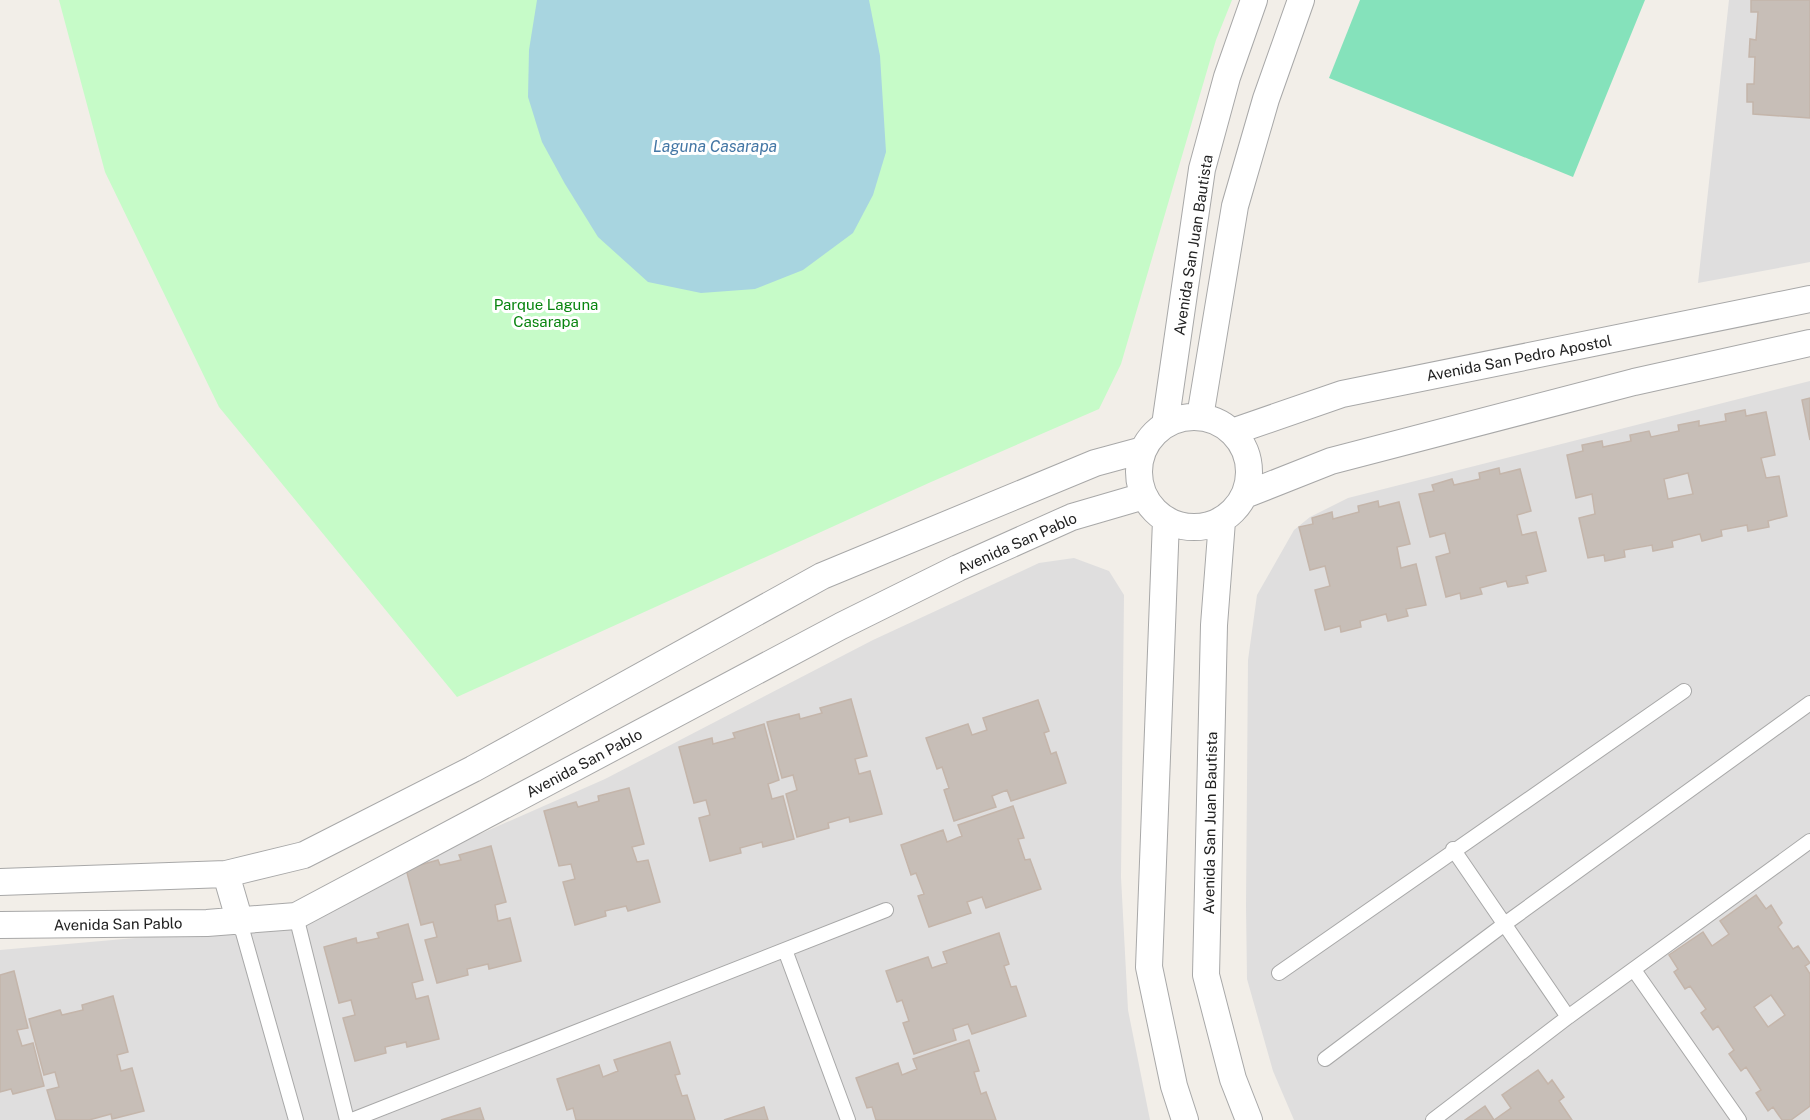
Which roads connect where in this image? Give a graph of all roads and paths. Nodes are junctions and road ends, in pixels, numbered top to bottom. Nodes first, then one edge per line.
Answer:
1 (1254, 0) edge
2 (1301, 0) edge
3 (1810, 299) edge
4 (1810, 343) edge
5 (1200, 417) junction
6 (1166, 425) junction
7 (1232, 432) junction
8 (1143, 450) junction
9 (1245, 495) junction
10 (1144, 496) junction
11 (1166, 520) junction
12 (1222, 521) junction
13 (1684, 691) dead end
14 (1810, 703) edge
15 (1810, 841) edge
16 (1453, 849) junction
17 (226, 873) junction
18 (0, 882) edge
19 (886, 909) dead end
20 (296, 916) junction
21 (240, 922) junction
22 (1506, 923) junction
23 (0, 925) edge
24 (784, 950) junction
25 (1634, 970) junction
26 (1279, 973) dead end
27 (1568, 1017) junction
28 (1325, 1059) dead end
29 (297, 1120) edge
30 (347, 1120) edge
31 (352, 1120) edge
32 (848, 1120) edge
33 (1185, 1120) edge
34 (1249, 1120) edge
35 (1433, 1120) edge
36 (1739, 1120) edge

1 - 6 street, Avenida San Juan Bautista
2 - 5 street
3 - 7 street, Avenida San Pedro Apostol
4 - 9 street
5 - 6 street
5 - 7 street
6 - 8 street
7 - 9 street
8 - 10 street
8 - 17 street
9 - 12 street
10 - 11 street
10 - 20 street, Avenida San Pablo
11 - 12 street
11 - 33 street
12 - 34 street, Avenida San Juan Bautista
13 - 16 lane
14 - 22 lane
15 - 25 lane
16 - 22 lane
16 - 26 lane
17 - 18 street
17 - 21 street
19 - 24 lane
20 - 21 street, Avenida San Pablo
20 - 30 lane
21 - 23 street, Avenida San Pablo
21 - 29 lane
22 - 27 lane
22 - 28 lane
24 - 31 lane
24 - 32 lane
25 - 27 lane
25 - 36 lane
27 - 35 lane

